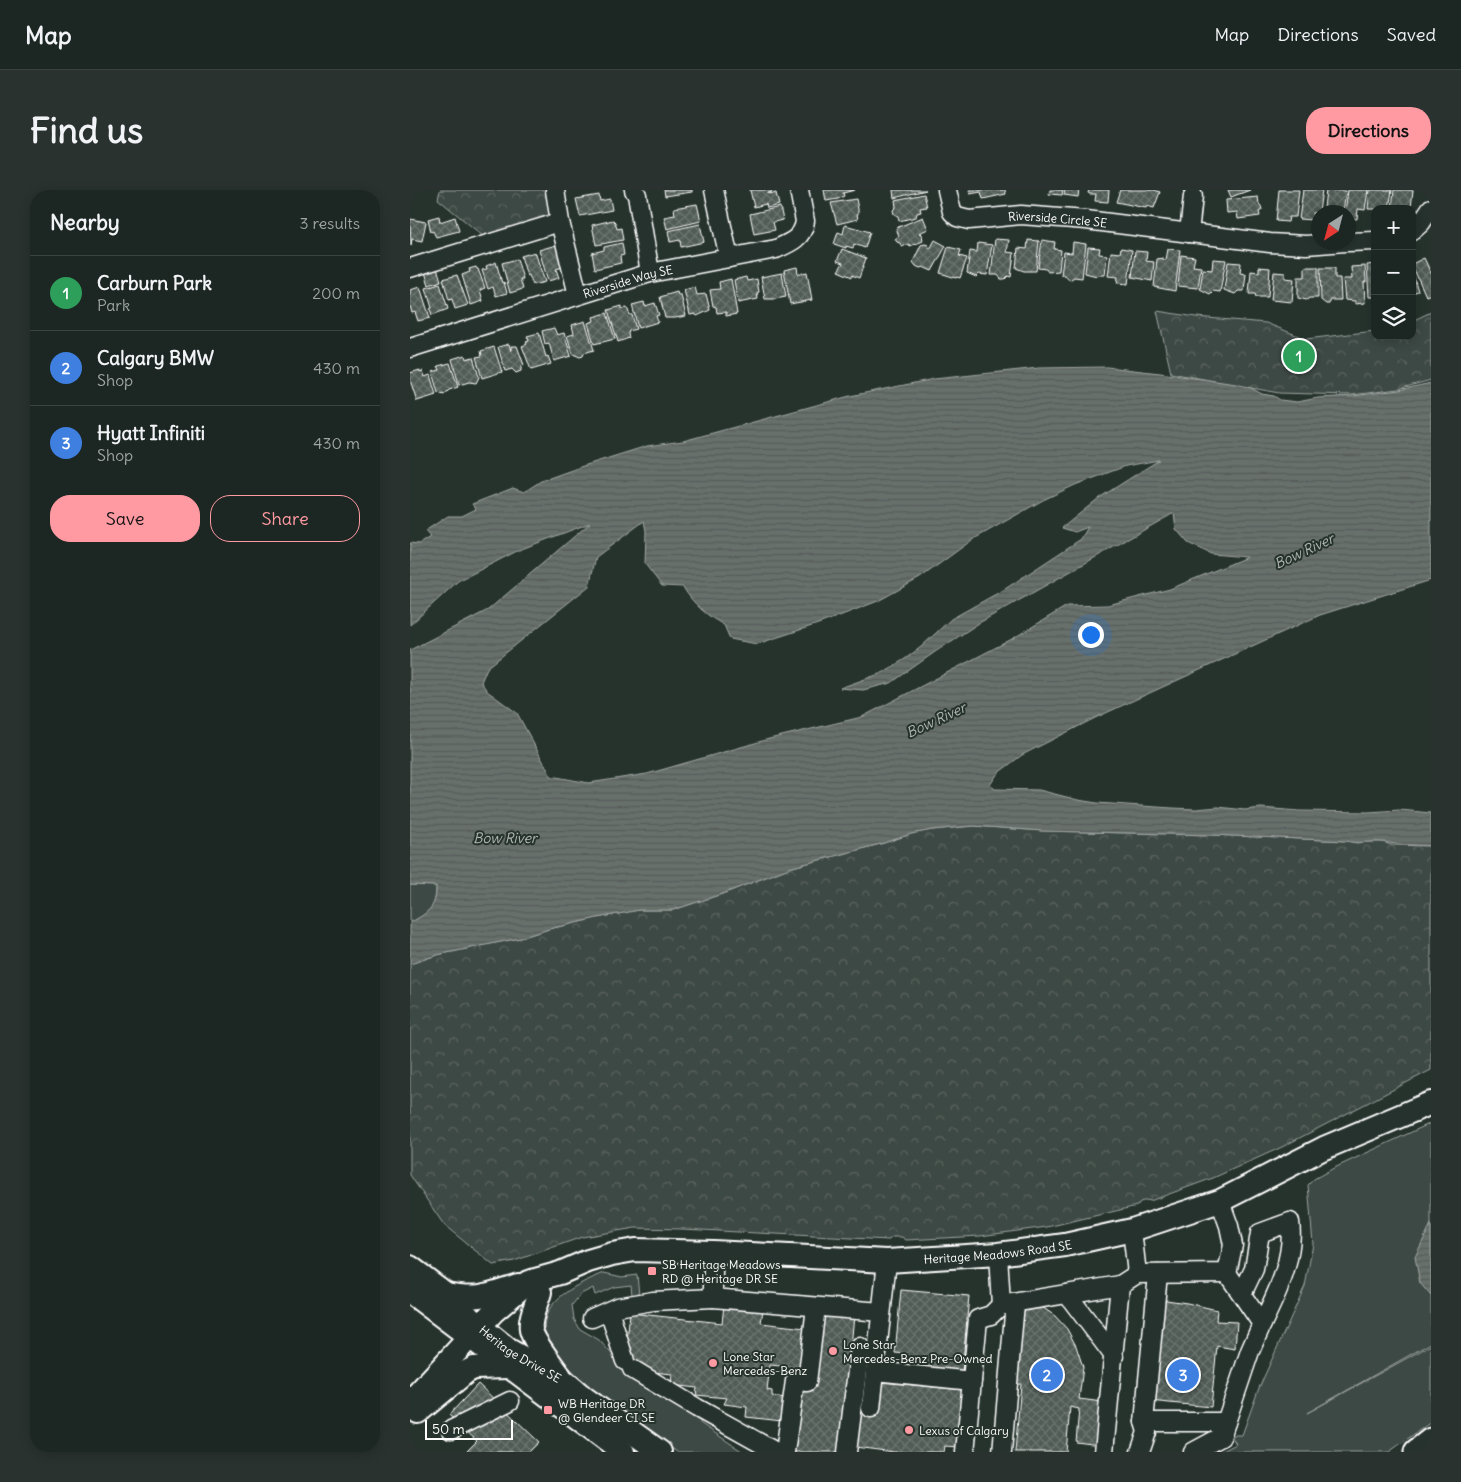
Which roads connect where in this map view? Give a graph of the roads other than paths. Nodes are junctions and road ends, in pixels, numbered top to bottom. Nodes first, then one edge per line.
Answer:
1 (555, 190) edge
2 (634, 190) edge
3 (714, 190) edge
4 (799, 190) edge
5 (947, 190) edge
6 (1193, 196) dead end
7 (1431, 208) edge
8 (560, 222) junction
9 (1416, 228) edge
10 (1188, 233) junction
11 (1371, 241) edge
12 (1356, 242) edge
13 (1311, 243) edge
14 (728, 258) junction
15 (410, 268) edge
16 (650, 273) junction
17 (578, 295) junction
18 (410, 348) edge
19 (1431, 1098) edge
20 (1421, 1106) edge
21 (1220, 1201) junction
22 (1132, 1230) junction
23 (713, 1252) junction
24 (998, 1254) junction
25 (887, 1261) junction
26 (410, 1267) edge
27 (1228, 1273) junction
28 (1137, 1274) junction
29 (1158, 1274) junction
30 (1120, 1285) junction
31 (534, 1287) junction
32 (410, 1292) edge
33 (446, 1294) junction
34 (1066, 1294) junction
35 (1242, 1294) junction
36 (713, 1298) junction
37 (1008, 1304) junction
38 (816, 1307) junction
39 (609, 1310) junction
40 (881, 1312) junction
41 (592, 1318) dead end
42 (1262, 1324) junction
43 (479, 1336) junction
44 (860, 1347) dead end
45 (1114, 1356) junction
46 (508, 1366) junction
47 (875, 1371) junction
48 (564, 1381) junction
49 (972, 1381) junction
50 (510, 1400) dead end
51 (871, 1408) dead end
52 (413, 1411) edge
53 (1144, 1422) junction
54 (1226, 1422) junction
55 (452, 1430) dead end
56 (1431, 1441) edge
57 (623, 1452) edge
58 (660, 1452) edge
59 (776, 1452) edge
60 (785, 1452) edge
61 (847, 1452) edge
62 (965, 1452) edge
63 (1002, 1452) edge
64 (1104, 1452) edge
65 (1140, 1452) edge
66 (1193, 1452) edge
67 (1417, 1452) edge

1 - 8 street
2 - 16 street
3 - 14 street
4 - 14 street, Riverside Way SE
5 - 10 street, Riverside Circle SE
6 - 10 street
7 - 9 street
8 - 15 street
8 - 17 street
10 - 13 street, Riverside Circle SE
11 - 12 street, Riverside Circle SE
14 - 16 street, Riverside Way SE
16 - 17 street, Riverside Way SE
17 - 18 street, Riverside Way SE
19 - 20 main road, Heritage Meadows Road SE
20 - 21 main road, Heritage Meadows Road SE
21 - 22 main road, Heritage Meadows Road SE
21 - 27 street
22 - 24 main road, Heritage Meadows Road SE
22 - 28 street
23 - 25 main road, Heritage Meadows Road SE
23 - 31 main road, Heritage Meadows Road SE
23 - 36 street
24 - 25 main road, Heritage Meadows Road SE
24 - 37 street
25 - 40 street
26 - 33 main road, Heritage Drive SE
27 - 29 street
27 - 35 street
28 - 29 street
28 - 30 street
29 - 53 street
30 - 34 street
30 - 45 street
31 - 33 main road
31 - 43 main road, Heritage Meadows Road SE
31 - 48 main road
32 - 43 main road, Heritage Drive SE
33 - 43 main road, Heritage Drive SE
34 - 37 street
34 - 45 street
35 - 42 street
35 - 42 street
36 - 38 street
36 - 39 street
37 - 49 street
37 - 63 street
38 - 40 street
38 - 60 street
39 - 41 street
39 - 59 street
40 - 47 street
42 - 54 street
43 - 46 main road, Heritage Drive SE
43 - 48 main road, Heritage Drive SE
43 - 52 main road, Heritage Meadows Road SE
44 - 61 street
45 - 64 street
46 - 52 main road
46 - 57 main road, Heritage Drive SE
47 - 49 street
47 - 51 street
48 - 58 main road, Heritage Drive SE
49 - 62 street
50 - 55 street
53 - 54 street
53 - 65 street
54 - 66 street
56 - 67 highway

